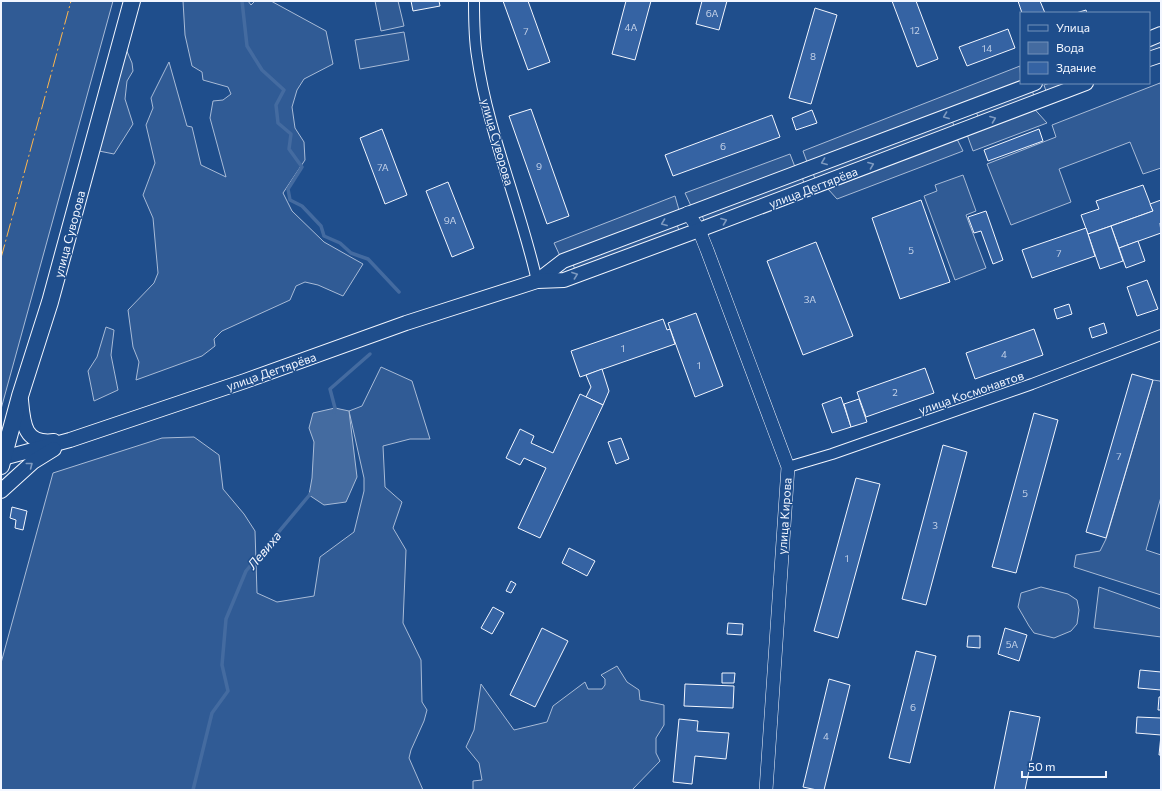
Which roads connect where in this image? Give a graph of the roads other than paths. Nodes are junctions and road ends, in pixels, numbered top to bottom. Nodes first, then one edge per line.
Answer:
1 (132, 1) edge
2 (474, 1) edge
3 (1161, 34) edge
4 (1150, 39) edge
5 (1161, 55) edge
6 (1150, 59) edge
7 (1032, 84) edge
8 (1083, 84) edge
9 (688, 214) junction
10 (699, 230) junction
11 (537, 281) junction
12 (1161, 335) edge
13 (20, 396) junction
14 (70, 440) junction
15 (2, 462) edge
16 (788, 467) junction
17 (1, 491) edge
18 (766, 790) edge

1 - 13 main road, улица Суворова
2 - 11 street, улица Суворова
3 - 4 main road
5 - 6 main road
7 -> 9 main road, улица Дегтярёва
10 -> 8 main road, улица Дегтярёва
9 - 10 street, улица Кирова
9 -> 11 main road, улица Дегтярёва
11 -> 10 main road, улица Дегтярёва
10 - 16 street, улица Кирова
11 - 14 main road, улица Дегтярёва
12 - 16 street, улица Космонавтов
13 - 14 main road
13 - 15 main road, улица Суворова
14 - 15 main road, улица Дегтярёва
17 -> 14 main road
16 - 18 street, улица Кирова

